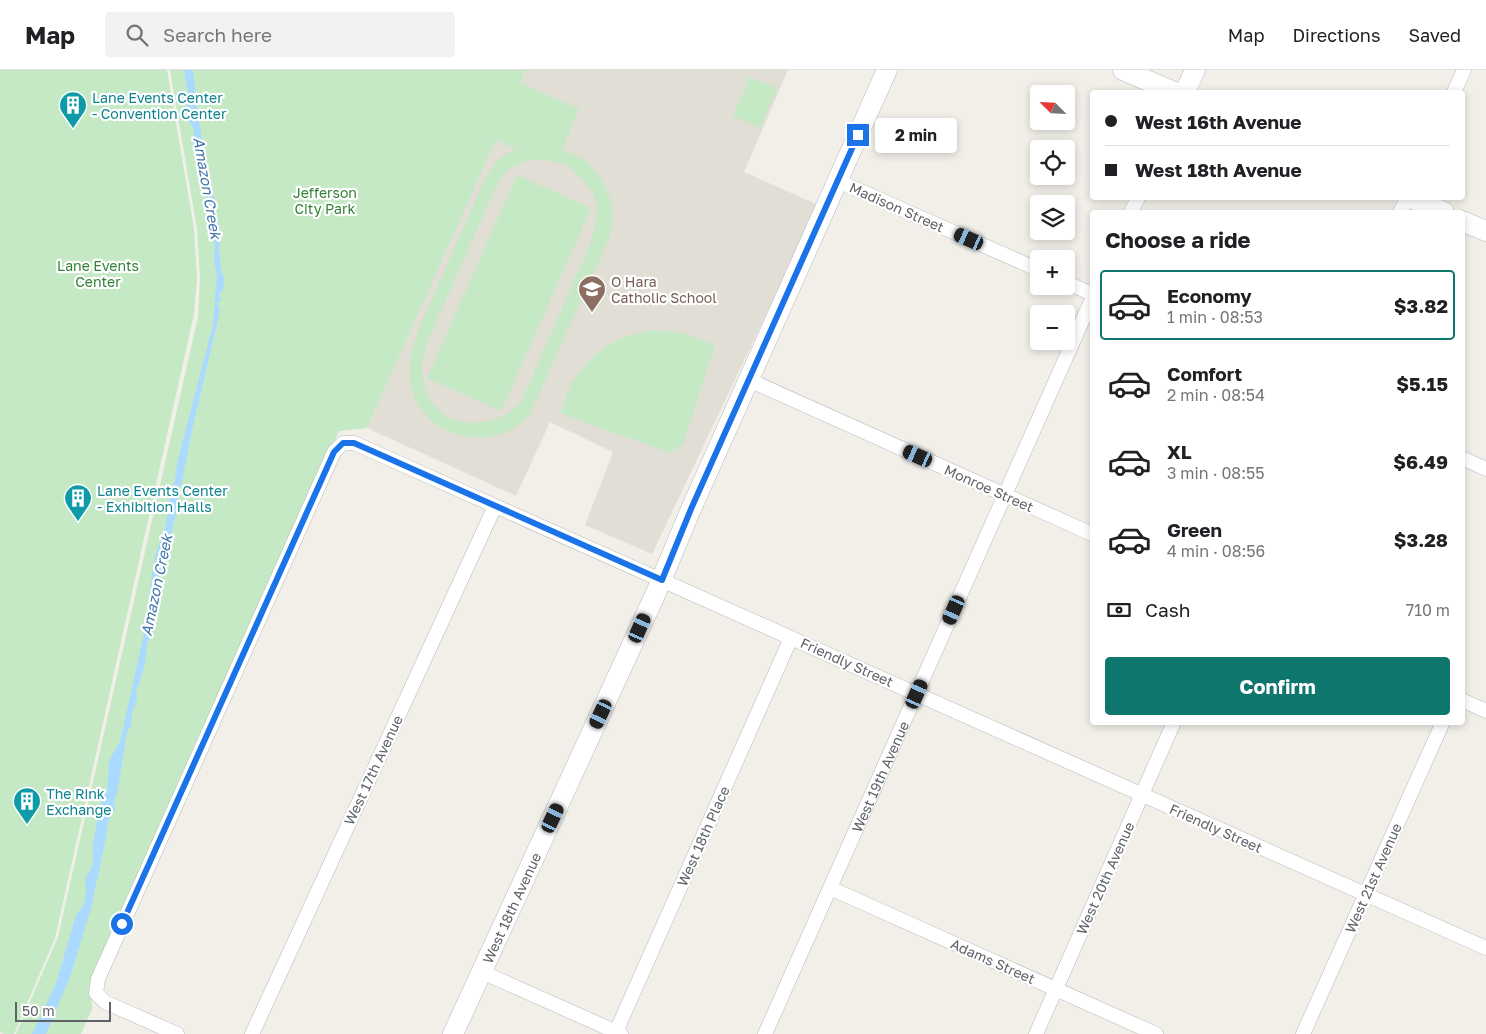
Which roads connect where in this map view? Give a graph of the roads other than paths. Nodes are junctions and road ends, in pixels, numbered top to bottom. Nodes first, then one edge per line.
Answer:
1 (887, 70) edge
2 (1123, 70) edge
3 (1195, 70) edge
4 (1464, 70) edge
5 (1169, 90) edge
6 (1186, 90) edge
7 (1455, 90) edge
8 (838, 181) junction
9 (1414, 200) edge
10 (1439, 210) edge
11 (1465, 222) edge
12 (1486, 231) edge
13 (1030, 266) edge
14 (1075, 286) edge
15 (1090, 293) edge
16 (1090, 304) edge
17 (749, 380) junction
18 (1465, 459) edge
19 (1486, 468) edge
20 (1005, 495) junction
21 (495, 506) junction
22 (1090, 533) edge
23 (662, 580) junction
24 (791, 638) junction
25 (917, 694) junction
26 (1465, 701) edge
27 (1486, 711) edge
28 (1173, 725) edge
29 (1442, 725) edge
30 (1142, 795) junction
31 (830, 888) junction
32 (1365, 894) junction
33 (1486, 948) edge
34 (482, 972) junction
35 (1056, 989) junction
36 (617, 1033) edge
37 (177, 1034) edge
38 (252, 1034) edge
39 (453, 1034) edge
40 (766, 1034) edge
41 (1036, 1034) edge
42 (1156, 1034) edge
43 (1303, 1034) edge

1 - 8 main road, West 18th Avenue
2 - 5 main road
3 - 6 main road
4 - 7 street
8 - 13 street, Madison Street
8 - 17 main road, West 18th Avenue
9 - 10 main road
11 - 12 main road
14 - 15 street
16 - 20 street, West 19th Avenue
17 - 20 street, Monroe Street
17 - 23 main road, West 18th Avenue
18 - 19 street
20 - 22 street, Monroe Street
20 - 25 street, West 19th Avenue
21 - 23 street, Friendly Street
21 - 37 street, Friendly Street
21 - 38 street, West 17th Avenue
23 - 24 street, Friendly Street
23 - 34 main road, West 18th Avenue
24 - 25 street, Friendly Street
24 - 36 street, West 18th Place
25 - 30 street, Friendly Street
25 - 31 street, West 19th Avenue
26 - 27 street
28 - 30 street, West 20th Avenue
29 - 32 street, West 21st Avenue
30 - 32 street, Friendly Street
30 - 35 street, West 20th Avenue
31 - 35 street, Adams Street
31 - 40 street, West 19th Avenue
32 - 33 street, Friendly Street
32 - 43 street, West 21st Avenue
34 - 36 street
34 - 39 main road, West 18th Avenue
35 - 41 street, West 20th Avenue
35 - 42 street, Adams Street

